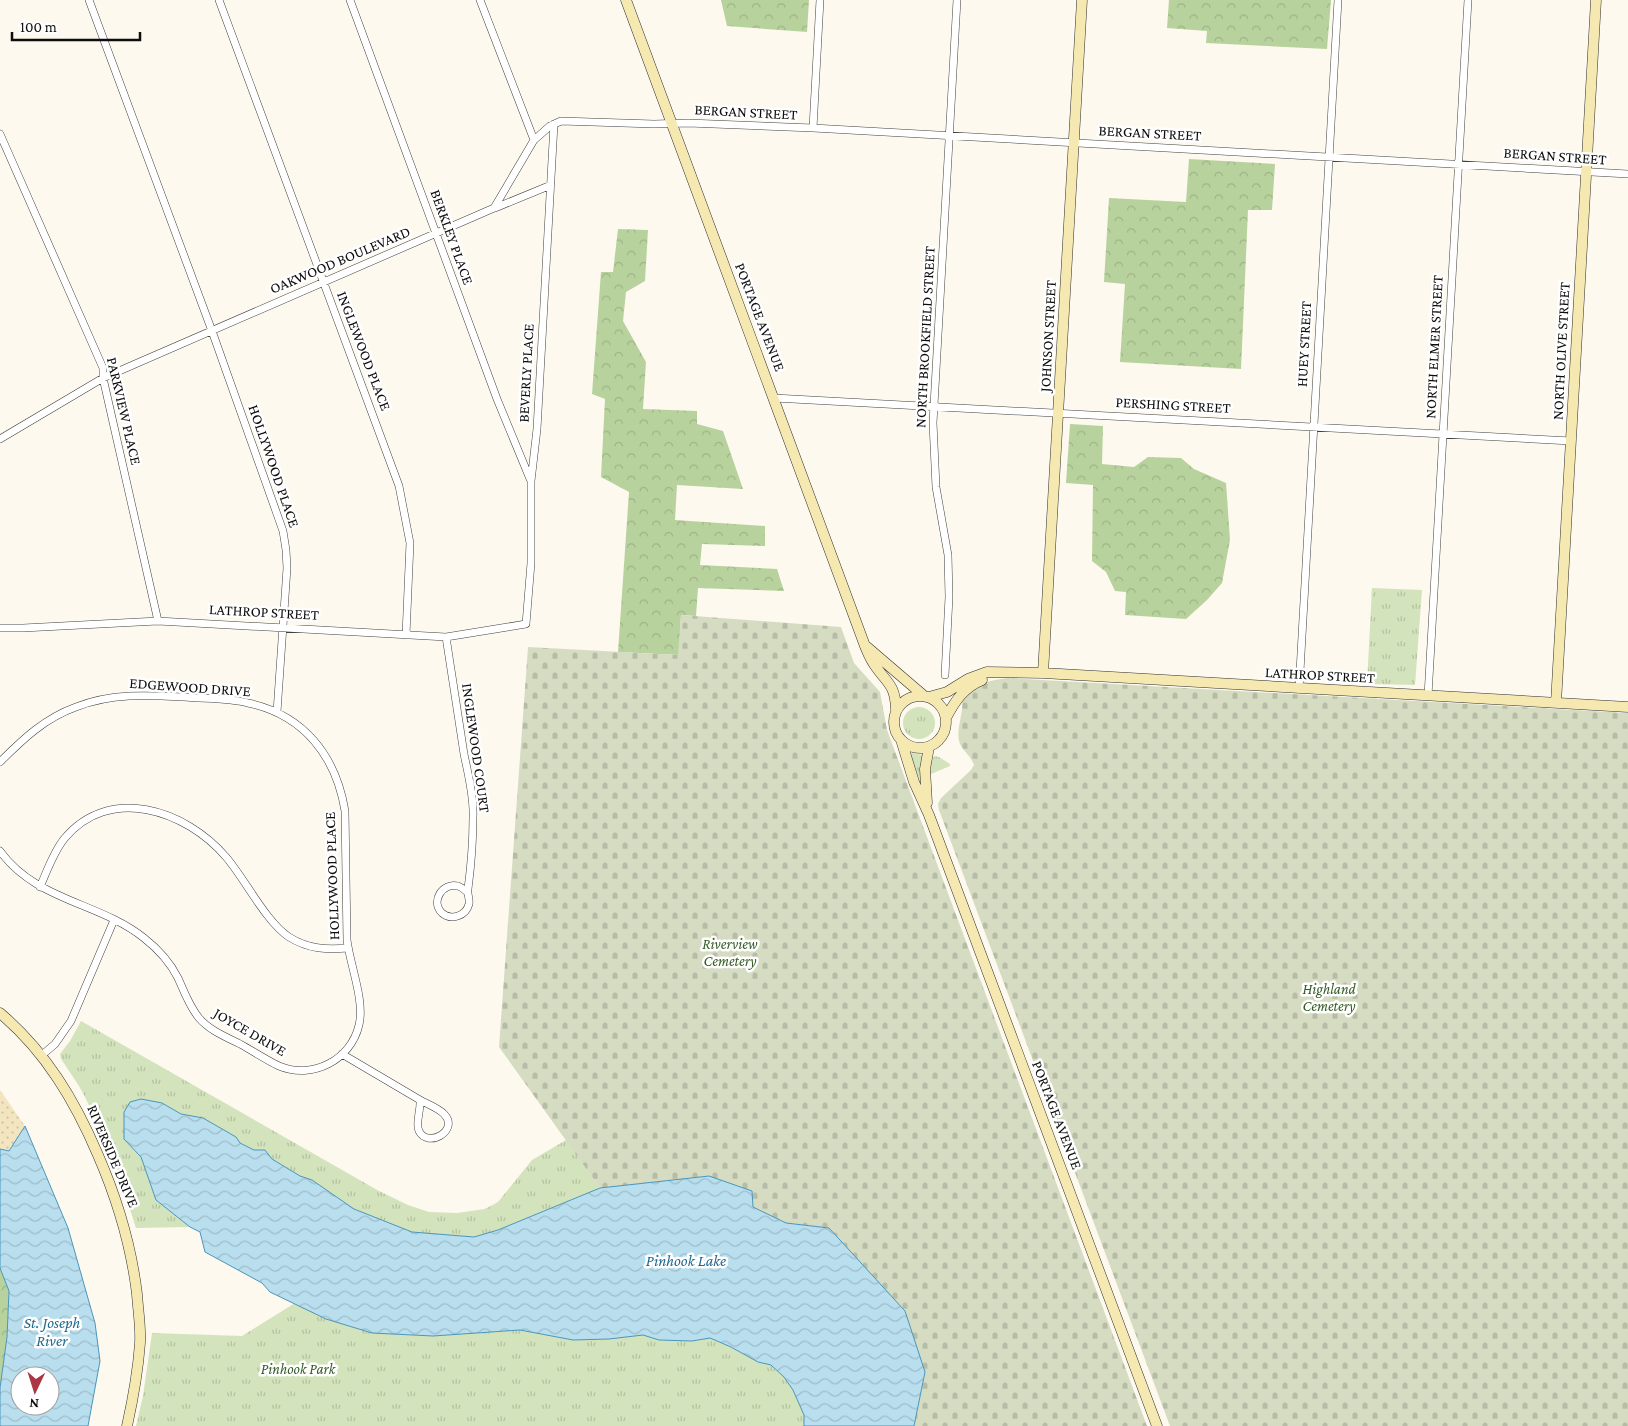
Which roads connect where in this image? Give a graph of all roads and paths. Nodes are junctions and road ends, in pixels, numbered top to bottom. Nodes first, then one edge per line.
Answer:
1 (88, 0) edge
2 (219, 0) edge
3 (350, 0) edge
4 (480, 0) edge
5 (626, 0) edge
6 (820, 0) edge
7 (957, 0) edge
8 (1082, 0) edge
9 (1338, 0) edge
10 (1468, 0) edge
11 (1596, 0) edge
12 (554, 124) junction
13 (671, 124) junction
14 (813, 128) junction
15 (0, 134) edge
16 (949, 136) junction
17 (534, 140) junction
18 (1074, 143) junction
19 (1330, 156) junction
20 (1458, 163) junction
21 (1586, 172) junction
22 (1628, 174) edge
23 (551, 185) junction
24 (494, 208) junction
25 (437, 233) junction
26 (323, 282) junction
27 (212, 331) junction
28 (103, 378) junction
29 (774, 398) junction
30 (934, 406) junction
31 (1058, 413) junction
32 (1313, 427) junction
33 (1443, 434) junction
34 (0, 439) edge
35 (1571, 441) junction
36 (531, 481) junction
37 (158, 621) junction
38 (526, 624) joint
39 (0, 628) edge
40 (283, 628) junction
41 (406, 635) junction
42 (446, 637) junction
43 (865, 646) junction
44 (1010, 673) junction
45 (1043, 673) junction
46 (945, 675) dead end
47 (1299, 689) junction
48 (926, 696) junction
49 (1428, 696) junction
50 (1556, 703) junction
51 (1628, 707) edge
52 (896, 709) junction
53 (277, 712) junction
54 (946, 718) junction
55 (902, 743) junction
56 (929, 747) junction
57 (0, 762) edge
58 (929, 815) junction
59 (0, 851) edge
60 (40, 886) junction
61 (468, 892) junction
62 (114, 920) junction
63 (348, 948) junction
64 (0, 1013) edge
65 (342, 1054) junction
66 (42, 1055) junction
67 (420, 1100) junction
68 (128, 1426) edge
69 (1158, 1426) edge

1 - 27 street, HOLLYWOOD PLACE
2 - 26 street, INGLEWOOD PLACE
3 - 25 street, BERKLEY PLACE
4 - 17 street
5 - 13 street, PORTAGE AVENUE
6 - 14 street
7 - 16 street, NORTH BROOKFIELD STREET
8 - 18 street, JOHNSON STREET
9 - 19 street, HUEY STREET
10 - 20 street, NORTH ELMER STREET
11 - 21 street, NORTH OLIVE STREET
12 - 13 street
12 - 17 street
12 - 23 street, BEVERLY PLACE
13 - 14 street, BERGAN STREET
13 - 29 street, PORTAGE AVENUE
14 - 16 street, BERGAN STREET
15 - 28 street, PARKVIEW PLACE
16 - 18 street, BERGAN STREET
16 - 30 street, NORTH BROOKFIELD STREET
17 - 24 street
18 - 19 street, BERGAN STREET
18 - 31 street, JOHNSON STREET
19 - 20 street, BERGAN STREET
19 - 32 street, HUEY STREET
20 - 21 street, BERGAN STREET
20 - 33 street, NORTH ELMER STREET
21 - 22 street, BERGAN STREET
21 - 35 street, NORTH OLIVE STREET
23 - 24 street
23 - 36 street, BEVERLY PLACE
24 - 25 street, OAKWOOD BOULEVARD
25 - 26 street, OAKWOOD BOULEVARD
25 - 36 street, BERKLEY PLACE
26 - 27 street, OAKWOOD BOULEVARD
26 - 41 street, INGLEWOOD PLACE
27 - 28 street, OAKWOOD BOULEVARD
27 - 40 street, HOLLYWOOD PLACE
28 - 34 street, OAKWOOD BOULEVARD
28 - 37 street, PARKVIEW PLACE
29 - 30 street, PERSHING STREET
29 - 43 street, PORTAGE AVENUE
30 - 31 street, PERSHING STREET
30 - 46 street, NORTH BROOKFIELD STREET
31 - 32 street, PERSHING STREET
31 - 45 street, JOHNSON STREET
32 - 33 street, PERSHING STREET
32 - 47 street, HUEY STREET
33 - 35 street, PERSHING STREET
33 - 49 street, NORTH ELMER STREET
35 - 50 street, NORTH OLIVE STREET
36 - 38 street, BEVERLY PLACE
37 - 39 street, LATHROP STREET
37 - 40 street, LATHROP STREET
38 - 42 street, LATHROP STREET
40 - 41 street, LATHROP STREET
40 - 53 street, HOLLYWOOD PLACE
41 - 42 street, LATHROP STREET
42 - 61 street, INGLEWOOD COURT
43 - 48 street, PORTAGE AVENUE
43 - 52 street, PORTAGE AVENUE
44 - 45 street, LATHROP STREET
44 - 48 street, LATHROP STREET
44 - 54 street, LATHROP STREET
45 - 47 street, LATHROP STREET
47 - 49 street, LATHROP STREET
48 - 52 street
48 - 54 street
49 - 50 street, LATHROP STREET
50 - 51 street, LATHROP STREET
52 - 55 street
53 - 57 street, EDGEWOOD DRIVE
53 - 63 street, HOLLYWOOD PLACE
54 - 56 street
55 - 56 street
55 - 58 street, PORTAGE AVENUE
56 - 58 street, PORTAGE AVENUE
58 - 69 street, PORTAGE AVENUE
59 - 60 street, JOYCE DRIVE
60 - 62 street, JOYCE DRIVE
60 - 63 street
61 - 61 street, INGLEWOOD COURT
62 - 65 street, JOYCE DRIVE
62 - 66 street
63 - 65 street, HOLLYWOOD PLACE
64 - 66 street, RIVERSIDE DRIVE
65 - 67 street
66 - 68 street, RIVERSIDE DRIVE
67 - 67 street

